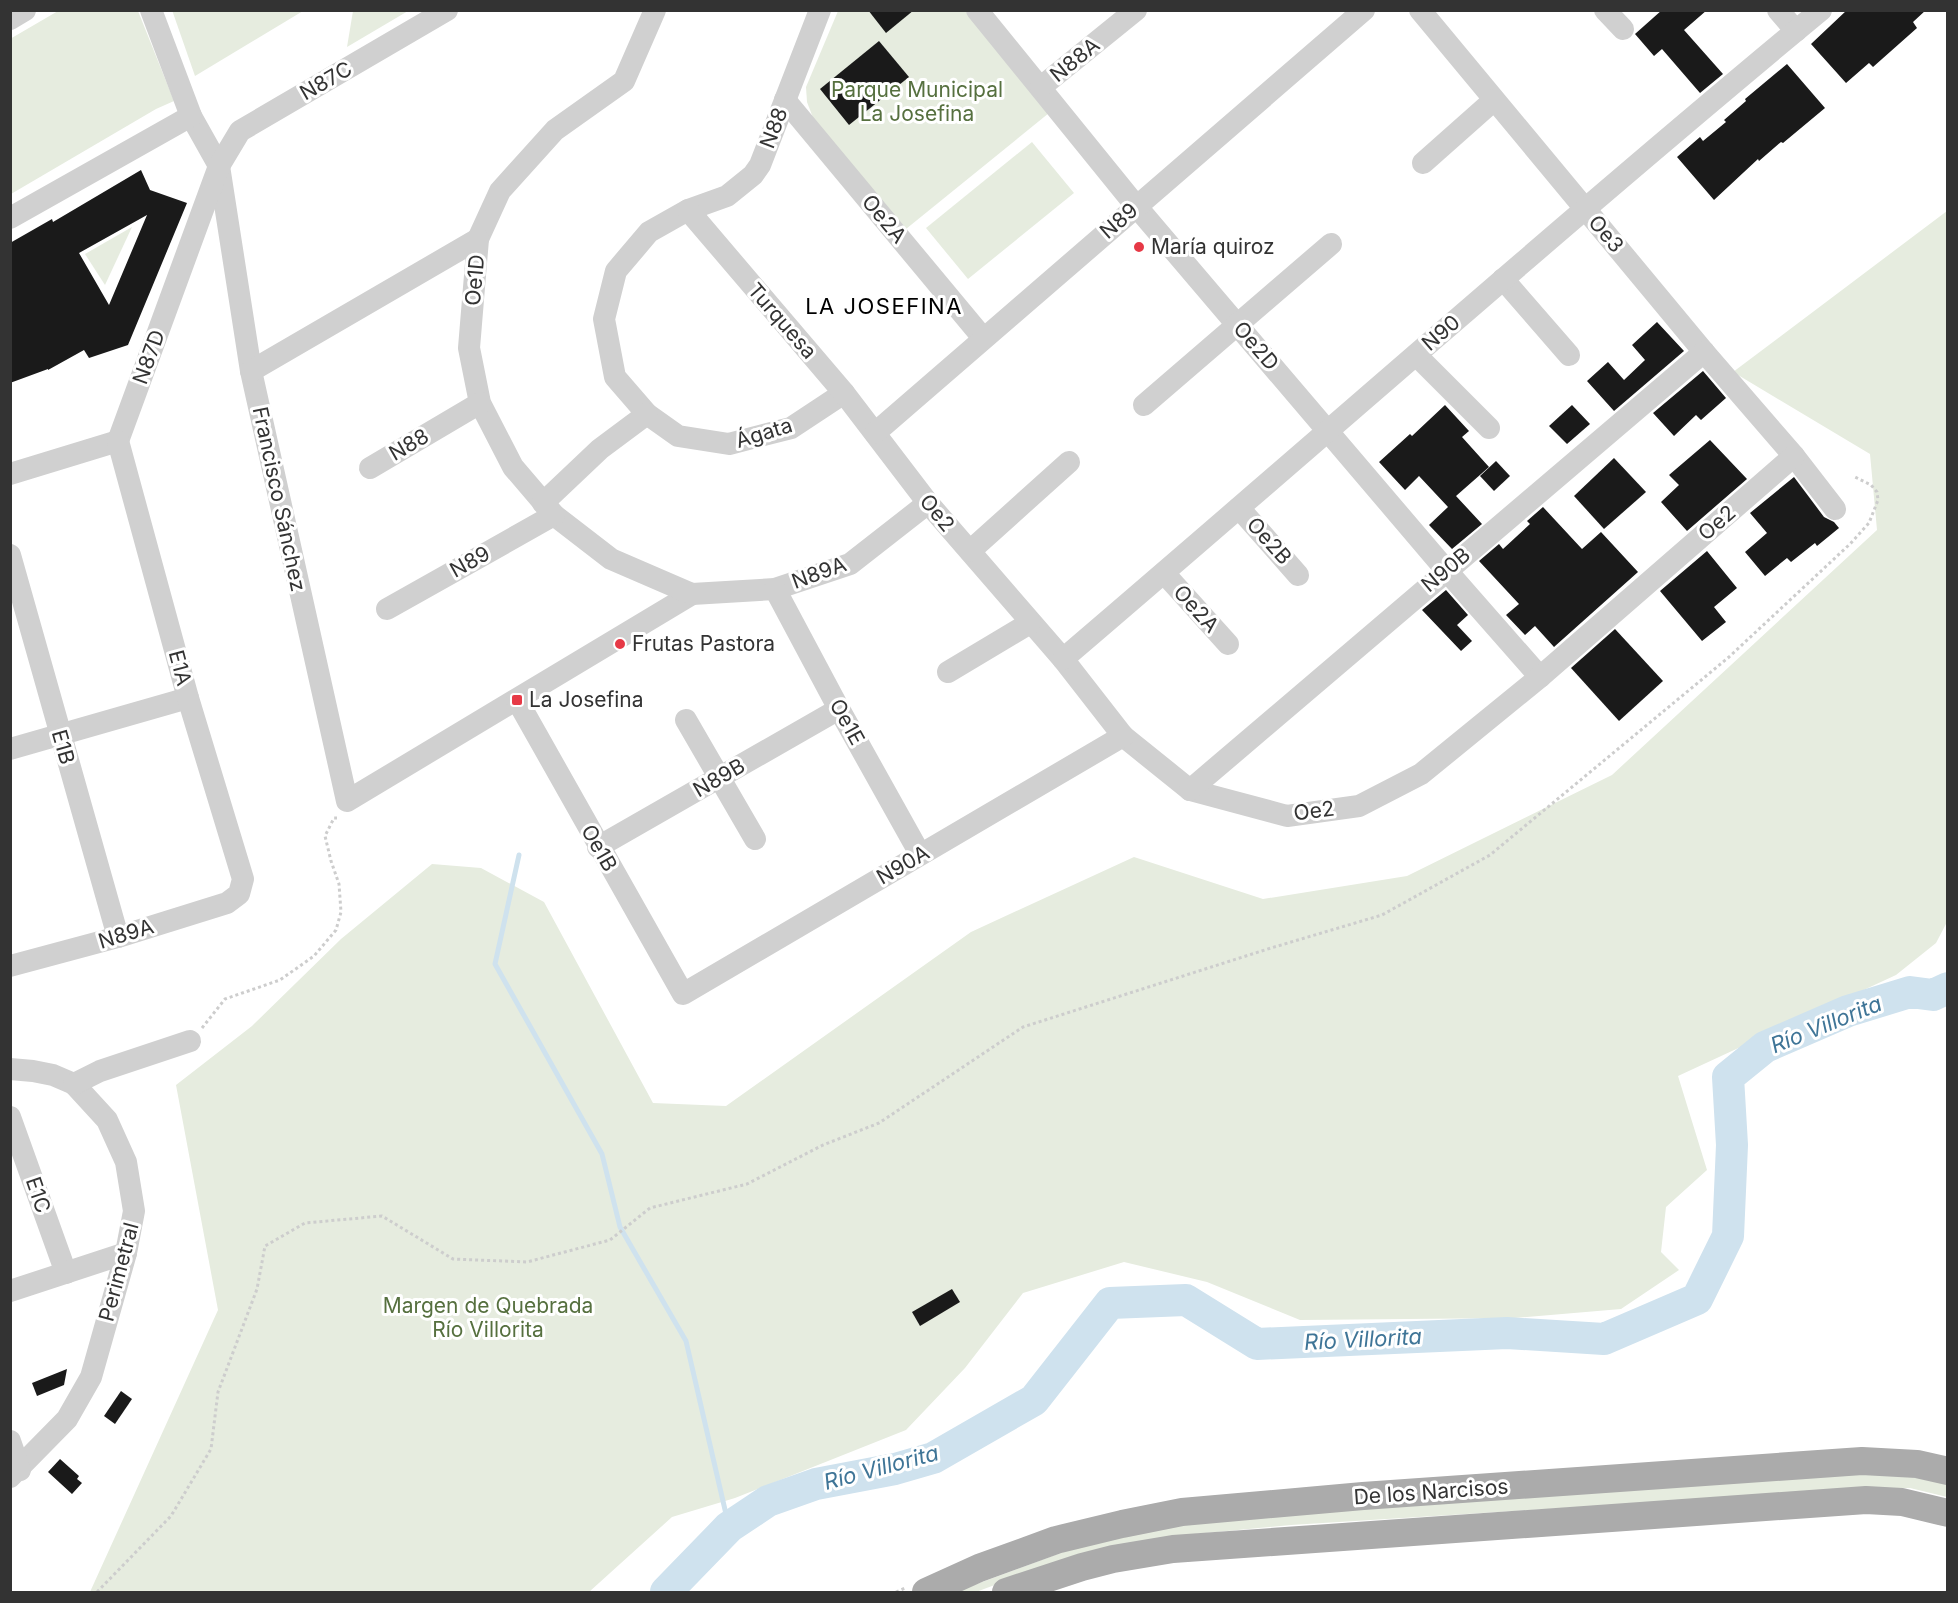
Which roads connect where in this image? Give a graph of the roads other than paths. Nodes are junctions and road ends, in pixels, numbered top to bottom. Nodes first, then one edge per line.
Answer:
1 (25, 10) edge
2 (152, 10) edge
3 (447, 10) edge
4 (655, 10) edge
5 (820, 10) edge
6 (977, 10) edge
7 (1136, 10) edge
8 (1364, 10) edge
9 (1420, 10) edge
10 (1605, 10) edge
11 (1778, 10) edge
12 (1821, 10) edge
13 (10, 19) edge
14 (1623, 29) dead end
15 (1796, 31) junction
16 (1041, 87) junction
17 (785, 100) junction
18 (1494, 100) junction
19 (191, 116) junction
20 (1423, 164) dead end
21 (219, 166) junction
22 (1136, 206) junction
23 (1585, 208) junction
24 (688, 210) junction
25 (10, 218) edge
26 (478, 239) junction
27 (1331, 244) dead end
28 (1503, 279) junction
29 (1238, 325) junction
30 (983, 338) junction
31 (1704, 352) junction
32 (1569, 354) dead end
33 (1416, 355) junction
34 (251, 371) junction
35 (844, 393) junction
36 (480, 403) junction
37 (1144, 405) dead end
38 (647, 414) junction
39 (1489, 428) dead end
40 (1329, 431) junction
41 (875, 433) junction
42 (118, 441) junction
43 (1794, 456) junction
44 (1069, 462) dead end
45 (370, 468) dead end
46 (10, 474) edge
47 (928, 503) junction
48 (1239, 508) junction
49 (549, 509) junction
50 (1835, 509) dead end
51 (970, 551) junction
52 (10, 555) edge
53 (1446, 570) junction
54 (1164, 573) junction
55 (1299, 575) dead end
56 (775, 589) junction
57 (692, 594) junction
58 (387, 609) dead end
59 (1030, 623) junction
60 (1228, 644) dead end
61 (1063, 659) junction
62 (948, 672) dead end
63 (1540, 677) junction
64 (188, 698) junction
65 (517, 700) junction
66 (839, 709) junction
67 (686, 720) dead end
68 (59, 734) junction
69 (1123, 736) junction
70 (10, 749) edge
71 (718, 779) junction
72 (1190, 790) junction
73 (755, 839) dead end
74 (598, 847) junction
75 (920, 854) junction
76 (239, 894) joint
77 (117, 937) junction
78 (10, 966) edge
79 (683, 994) joint
80 (190, 1041) road end
81 (10, 1069) edge
82 (74, 1084) junction
83 (10, 1116) edge
84 (126, 1253) junction
85 (66, 1273) junction
86 (10, 1291) edge
87 (10, 1441) edge
88 (1947, 1471) edge
89 (15, 1473) edge
90 (1947, 1513) edge
91 (926, 1593) edge
92 (1006, 1593) edge

1 - 13 street
2 - 19 street, Francisco Sánchez
3 - 21 street, N87C
4 - 26 street, Oe1D
5 - 17 street, N88
6 - 16 street, Oe2D
7 - 16 street, N88A
8 - 22 street, N89
9 - 18 street, Oe3
10 - 14 street
11 - 15 street
12 - 15 street, N90
15 - 23 street, N90
16 - 22 street, Oe2D
17 - 24 street, N88
17 - 30 street, Oe2A
18 - 20 street
18 - 23 street, Oe3
19 - 21 street, Francisco Sánchez
19 - 25 street
21 - 34 street, Francisco Sánchez
21 - 42 street, N87D
22 - 29 street, Oe2D
22 - 30 street, N89
23 - 28 street, N90
23 - 31 street, Oe3
24 - 35 street, Turquesa
24 - 38 street, Ágata
26 - 34 street
26 - 36 street, Oe1D
27 - 29 street
28 - 32 street
28 - 33 street, N90
29 - 37 street
29 - 40 street, Oe2D
30 - 41 street, N89
31 - 43 street, Oe3
31 - 53 street, N90B
33 - 39 street
33 - 40 street, N90
34 - 65 street, Francisco Sánchez
35 - 38 street, Ágata
35 - 41 street, Turquesa
36 - 45 street, N88
36 - 49 street, Oe1D
38 - 49 street, N89
40 - 48 street, N90
40 - 53 street, Oe2D
41 - 47 street, Oe2
42 - 46 street
42 - 64 street, E1A
43 - 50 street, Oe3
43 - 63 street, Oe2
44 - 51 street
47 - 51 street, Oe2
47 - 56 street, N89A
48 - 54 street, N90
48 - 55 street, Oe2B
49 - 57 street, N89A
49 - 58 street, N89
51 - 59 street, Oe2
52 - 68 street, E1B
53 - 63 street, Oe2D
53 - 72 street, N90B
54 - 60 street, Oe2A
54 - 61 street, N90
56 - 57 street, N89A
56 - 66 street, Oe1E
57 - 65 street, N89A
59 - 61 street, Oe2
59 - 62 street
61 - 69 street, Oe2
63 - 72 street, Oe2
64 - 68 street
64 - 76 street, E1A
65 - 74 street, Oe1B
66 - 71 street, N89B
66 - 75 street, Oe1E
67 - 71 street
68 - 70 street
68 - 77 street, E1B
69 - 72 street, Oe2
69 - 75 street, N90A
71 - 73 street
71 - 74 street, N89B
74 - 79 street, Oe1B
75 - 79 street, N90A
76 - 77 street, N89A
77 - 78 street, N89A
80 - 82 street
81 - 82 street, Perimetral
82 - 84 street, Perimetral
83 - 85 street, E1C
84 - 85 street
84 - 89 street, Perimetral
85 - 86 street
87 - 89 street
88 - 91 main road, De los Narcisos
90 - 92 main road, De los Narcisos

